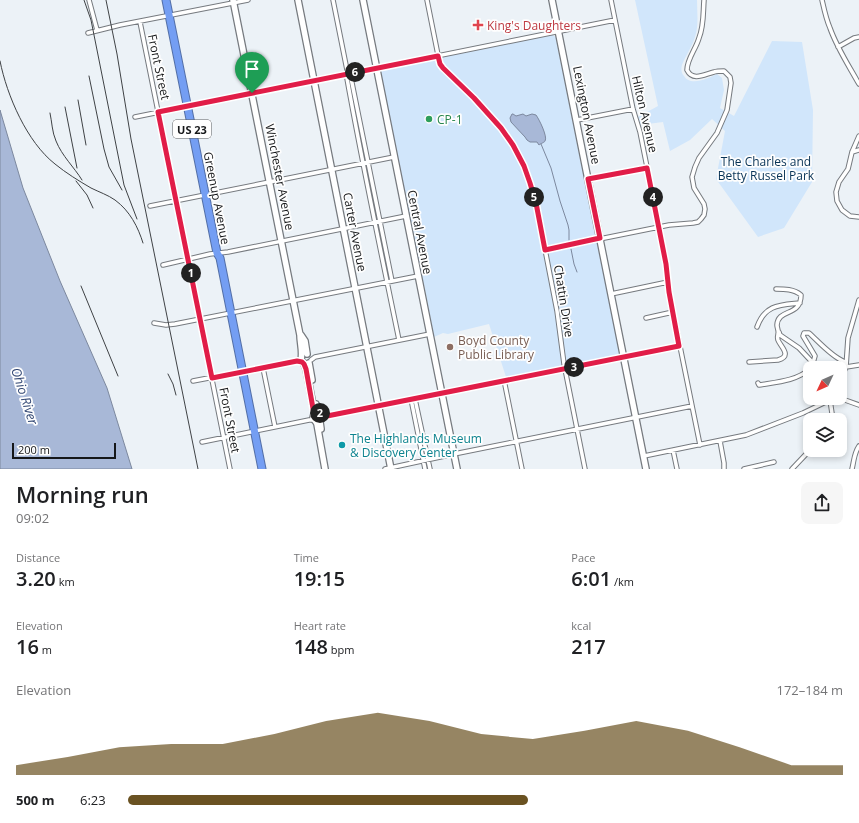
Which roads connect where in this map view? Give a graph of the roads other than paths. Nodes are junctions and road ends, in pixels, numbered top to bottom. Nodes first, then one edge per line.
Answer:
1 (89, 0) edge
2 (166, 0) edge
3 (170, 0) edge
4 (248, 0) edge
5 (298, 0) edge
6 (333, 0) edge
7 (363, 0) edge
8 (427, 0) edge
9 (552, 0) edge
10 (611, 0) edge
11 (704, 0) edge
12 (822, 0) edge
13 (233, 1) edge
14 (171, 15) junction
15 (615, 20) junction
16 (140, 22) junction
17 (97, 30) junction
18 (558, 32) junction
19 (88, 33) dead end
20 (859, 37) edge
21 (838, 47) junction
22 (438, 56) junction
23 (376, 68) junction
24 (348, 72) junction
25 (314, 80) junction
26 (859, 84) edge
27 (252, 93) junction
28 (189, 105) junction
29 (633, 109) junction
30 (158, 112) junction
31 (135, 117) dead end
32 (576, 120) junction
33 (859, 136) edge
34 (859, 150) edge
35 (852, 152) junction
36 (394, 157) junction
37 (368, 162) junction
38 (363, 163) junction
39 (647, 168) junction
40 (331, 169) junction
41 (588, 179) junction
42 (269, 182) junction
43 (207, 194) junction
44 (176, 200) junction
45 (150, 206) dead end
46 (406, 216) junction
47 (859, 217) edge
48 (380, 221) junction
49 (375, 222) junction
50 (659, 227) junction
51 (343, 229) junction
52 (600, 238) junction
53 (282, 241) junction
54 (545, 250) junction
55 (219, 255) junction
56 (188, 259) junction
57 (163, 265) dead end
58 (418, 276) junction
59 (392, 281) junction
60 (387, 282) junction
61 (668, 282) junction
62 (355, 288) junction
63 (776, 289) dead end
64 (611, 294) junction
65 (293, 300) junction
66 (859, 300) edge
67 (800, 303) junction
68 (673, 312) junction
69 (231, 313) junction
70 (646, 318) dead end
71 (200, 319) junction
72 (154, 323) dead end
73 (757, 327) dead end
74 (779, 332) junction
75 (430, 334) junction
76 (399, 340) junction
77 (679, 346) junction
78 (367, 347) junction
79 (623, 356) junction
80 (306, 359) junction
81 (811, 361) edge
82 (814, 361) edge
83 (843, 361) edge
84 (846, 361) edge
85 (749, 362) dead end
86 (859, 365) edge
87 (847, 366) edge
88 (263, 368) junction
89 (565, 369) junction
90 (243, 372) junction
91 (803, 375) edge
92 (212, 378) junction
93 (504, 380) junction
94 (193, 381) dead end
95 (758, 382) dead end
96 (442, 394) junction
97 (413, 399) junction
98 (847, 401) edge
99 (820, 405) edge
100 (859, 405) edge
101 (379, 406) junction
102 (692, 406) junction
103 (318, 417) junction
104 (636, 418) junction
105 (275, 427) junction
106 (577, 429) junction
107 (255, 431) junction
108 (224, 437) junction
109 (720, 440) junction
110 (202, 442) dead end
111 (516, 442) junction
112 (700, 445) junction
113 (859, 446) edge
114 (674, 450) junction
115 (454, 454) junction
116 (644, 456) junction
117 (803, 457) edge
118 (423, 460) junction
119 (428, 460) junction
120 (774, 462) dead end
121 (230, 469) edge
122 (262, 469) edge
123 (325, 469) edge
124 (328, 469) edge
125 (389, 469) edge
126 (425, 469) edge
127 (430, 469) edge
128 (457, 469) edge
129 (522, 469) edge
130 (585, 469) edge
131 (646, 469) edge
132 (677, 469) edge
133 (724, 469) edge
134 (744, 469) edge
135 (792, 469) edge
136 (852, 469) edge

1 - 17 street
2 - 14 highway, Greenup Avenue / US 23
3 - 14 highway, Greenup Avenue / US 23
4 - 13 street
5 - 25 street, Carter Avenue
6 - 24 street
7 - 23 street, Central Avenue
8 - 22 street, Chattin Drive
9 - 18 street, Lexington Avenue
10 - 15 street, Hilton Avenue
11 - 50 street
12 - 21 street
13 - 14 street
13 - 27 street, Winchester Avenue
14 - 16 street
14 - 28 highway, Greenup Avenue / US 23
15 - 18 street
15 - 29 street, Hilton Avenue
16 - 17 street
16 - 30 street, Front Street
17 - 19 street
18 - 22 street
18 - 32 street, Lexington Avenue
20 - 21 street
21 - 26 street
22 - 23 street
22 - 54 street, Chattin Drive
23 - 24 street
23 - 36 street, Central Avenue
24 - 25 street
24 - 37 street
24 - 38 street
25 - 27 street
25 - 40 street, Carter Avenue
27 - 28 street
27 - 42 street, Winchester Avenue
28 - 30 street
28 - 43 highway, Greenup Avenue / US 23
29 - 32 street
29 - 39 street, Hilton Avenue
30 - 31 street
30 - 44 street, Front Street
32 - 41 street, Lexington Avenue
33 - 35 street
34 - 35 street
35 - 47 street
36 - 37 street
36 - 46 street, Central Avenue
37 - 38 street
37 - 48 street
38 - 40 street
38 - 49 street
39 - 41 street
39 - 50 street, Hilton Avenue
40 - 42 street
40 - 51 street, Carter Avenue
41 - 52 street, Lexington Avenue
42 - 43 street
42 - 53 street, Winchester Avenue
43 - 44 street
43 - 55 highway, Greenup Avenue / US 23
44 - 45 street
44 - 56 street, Front Street
46 - 48 street
46 - 58 street, Central Avenue
48 - 49 street
48 - 59 street
49 - 51 street
49 - 60 street
50 - 52 street
50 - 61 street, Hilton Avenue
51 - 53 street
51 - 62 street, Carter Avenue
52 - 54 street
52 - 64 street, Lexington Avenue
53 - 55 street
53 - 65 street, Winchester Avenue
54 - 89 street, Chattin Drive
55 - 56 street
55 - 69 highway, Greenup Avenue / US 23
56 - 57 street
56 - 71 street, Front Street
58 - 59 street
58 - 75 street, Central Avenue
59 - 60 street
60 - 62 street
60 - 76 street
61 - 64 street
61 - 68 street, Hilton Avenue
62 - 65 street
62 - 78 street, Carter Avenue
63 - 67 street
64 - 79 street, Lexington Avenue
65 - 69 street
65 - 80 street, Winchester Avenue
66 - 84 street
67 - 73 street
67 - 74 street
68 - 70 street
68 - 77 street, Hilton Avenue
69 - 71 street
69 - 90 highway, Greenup Avenue / US 23
71 - 72 street
71 - 92 street, Front Street
74 - 81 street
74 - 85 street
75 - 76 street
75 - 96 street, Central Avenue
76 - 78 street
77 - 79 street
77 - 102 street, Hilton Avenue
78 - 80 street
78 - 101 street, Carter Avenue
79 - 89 street
79 - 104 street, Lexington Avenue
80 - 88 street
80 - 103 street, Winchester Avenue
82 - 83 street
86 - 87 street
88 - 90 street
88 - 105 street
89 - 93 street
89 - 106 street, Chattin Drive
90 - 92 street
90 - 107 highway, Greenup Avenue / US 23
91 - 95 street
92 - 94 street
92 - 108 street, Front Street
93 - 96 street
93 - 111 street
96 - 97 street
96 - 115 street, Central Avenue
97 - 101 street
97 - 118 street
97 - 119 street
98 - 100 street
99 - 109 street
101 - 103 street
101 - 125 street, Carter Avenue
102 - 104 street
102 - 112 street, Hilton Avenue
103 - 105 street
103 - 123 street, Winchester Avenue
103 - 124 street, Winchester Avenue
104 - 106 street
104 - 116 street, Lexington Avenue
105 - 107 street
106 - 111 street
106 - 130 street, Chattin Drive
107 - 108 street
107 - 122 highway, Greenup Avenue / US 23
108 - 110 street
108 - 121 street, Front Street
109 - 112 street
109 - 133 street
111 - 115 street
111 - 129 street
112 - 114 street
113 - 136 street
114 - 116 street
114 - 132 street
115 - 119 street
115 - 128 street, Central Avenue
116 - 131 street, Lexington Avenue
117 - 135 street
118 - 119 street
118 - 125 street
118 - 126 street
119 - 127 street
120 - 134 street

